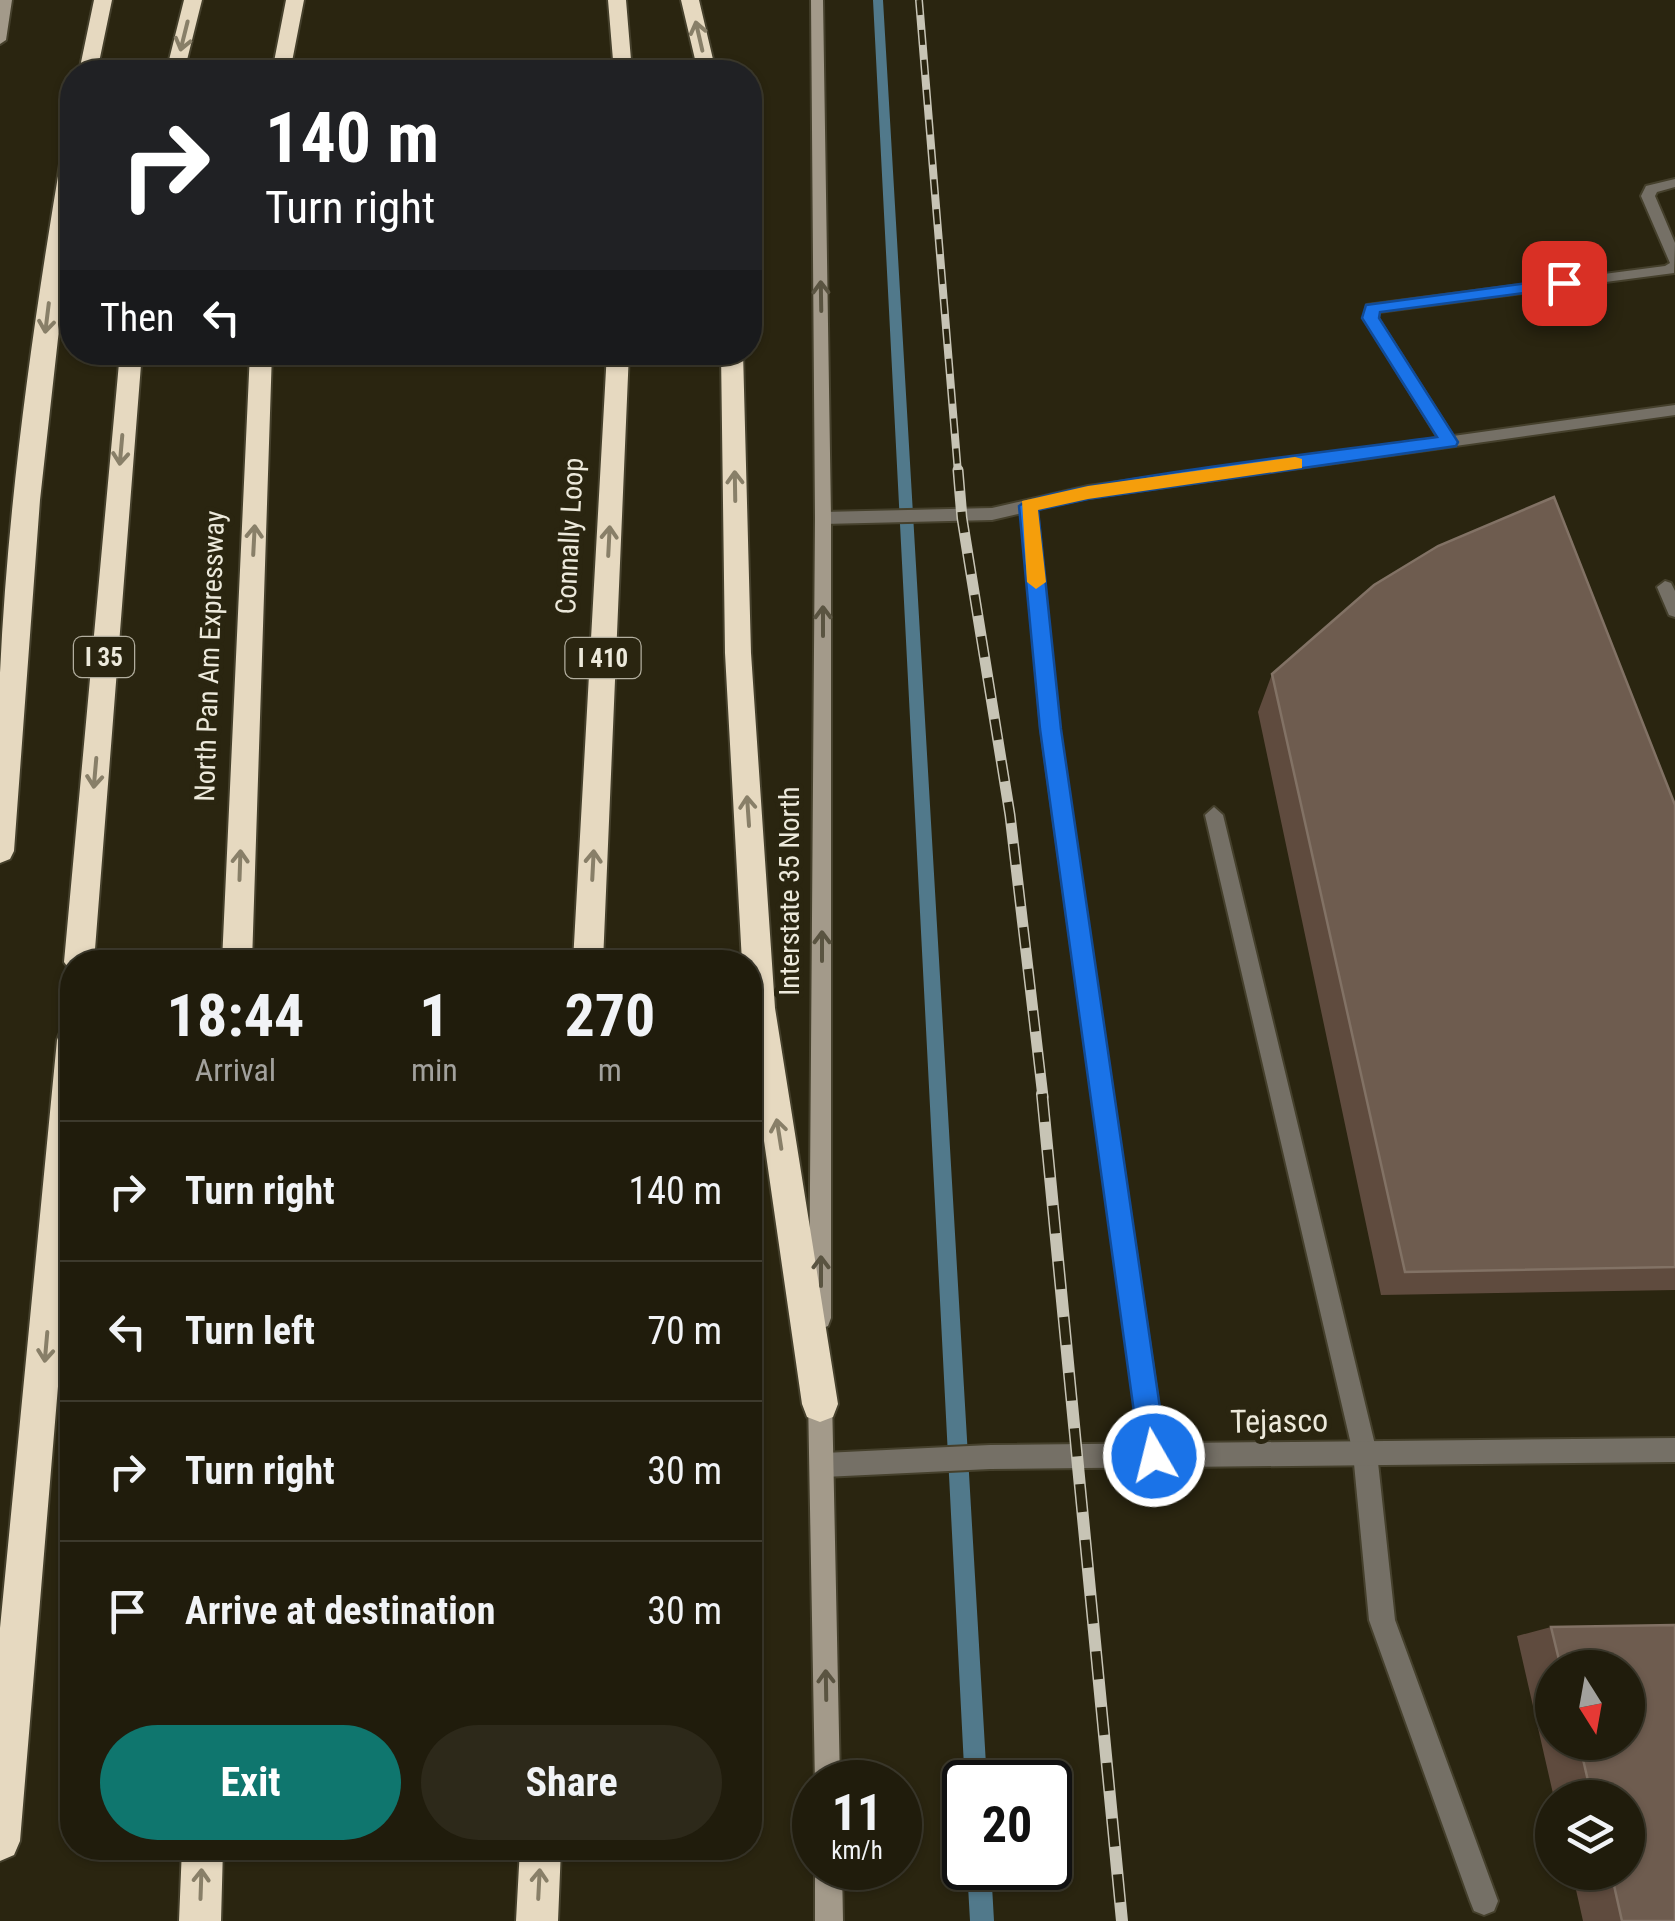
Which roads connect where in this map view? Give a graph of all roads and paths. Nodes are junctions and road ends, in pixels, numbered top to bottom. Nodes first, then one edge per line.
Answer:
1 (6, 0) edge
2 (104, 0) edge
3 (193, 0) edge
4 (295, 0) edge
5 (617, 0) edge
6 (690, 0) edge
7 (817, 0) edge
8 (0, 40) edge
9 (91, 60) edge
10 (178, 60) edge
11 (283, 60) edge
12 (623, 60) edge
13 (704, 60) edge
14 (1675, 183) edge
15 (60, 220) edge
16 (1675, 263) edge
17 (130, 365) edge
18 (260, 365) edge
19 (617, 365) edge
20 (732, 365) edge
21 (1675, 410) edge
22 (1449, 442) junction
23 (1028, 506) junction
24 (823, 518) junction
25 (1665, 587) dead end
26 (1675, 611) edge
27 (1214, 814) dead end
28 (0, 851) edge
29 (80, 950) edge
30 (237, 950) edge
31 (589, 950) edge
32 (756, 950) edge
33 (762, 1021) edge
34 (60, 1174) edge
35 (820, 1404) junction
36 (1675, 1450) edge
37 (1365, 1453) junction
38 (1154, 1456) junction
39 (824, 1465) junction
40 (827, 1760) edge
41 (0, 1841) edge
42 (203, 1860) edge
43 (540, 1860) edge
44 (828, 1890) edge
45 (1484, 1901) dead end
46 (200, 1921) edge
47 (537, 1921) edge
48 (828, 1921) edge

1 - 8 main road
2 - 9 highway
3 -> 10 highway
4 - 11 highway
5 - 12 highway
13 -> 6 highway
24 -> 7 main road, Interstate 35 North
14 - 16 street
15 -> 28 highway
16 - 22 street
17 -> 29 highway, I 35
30 -> 18 highway, North Pan Am Expressway
31 -> 19 highway, Connally Loop / I 410
32 -> 20 highway
21 - 22 street
22 - 23 street
23 - 24 street
23 - 38 street
35 -> 24 main road, Interstate 35 North
25 - 26 street
27 - 37 street
35 -> 33 highway
34 -> 41 highway
35 - 39 main road, Interstate 35 North
36 - 37 street, Tejasco
37 - 38 street, Tejasco
37 - 45 street
38 - 39 street, Tejasco
40 -> 39 main road, Interstate 35 North
46 -> 42 highway
47 -> 43 highway
44 - 48 main road

